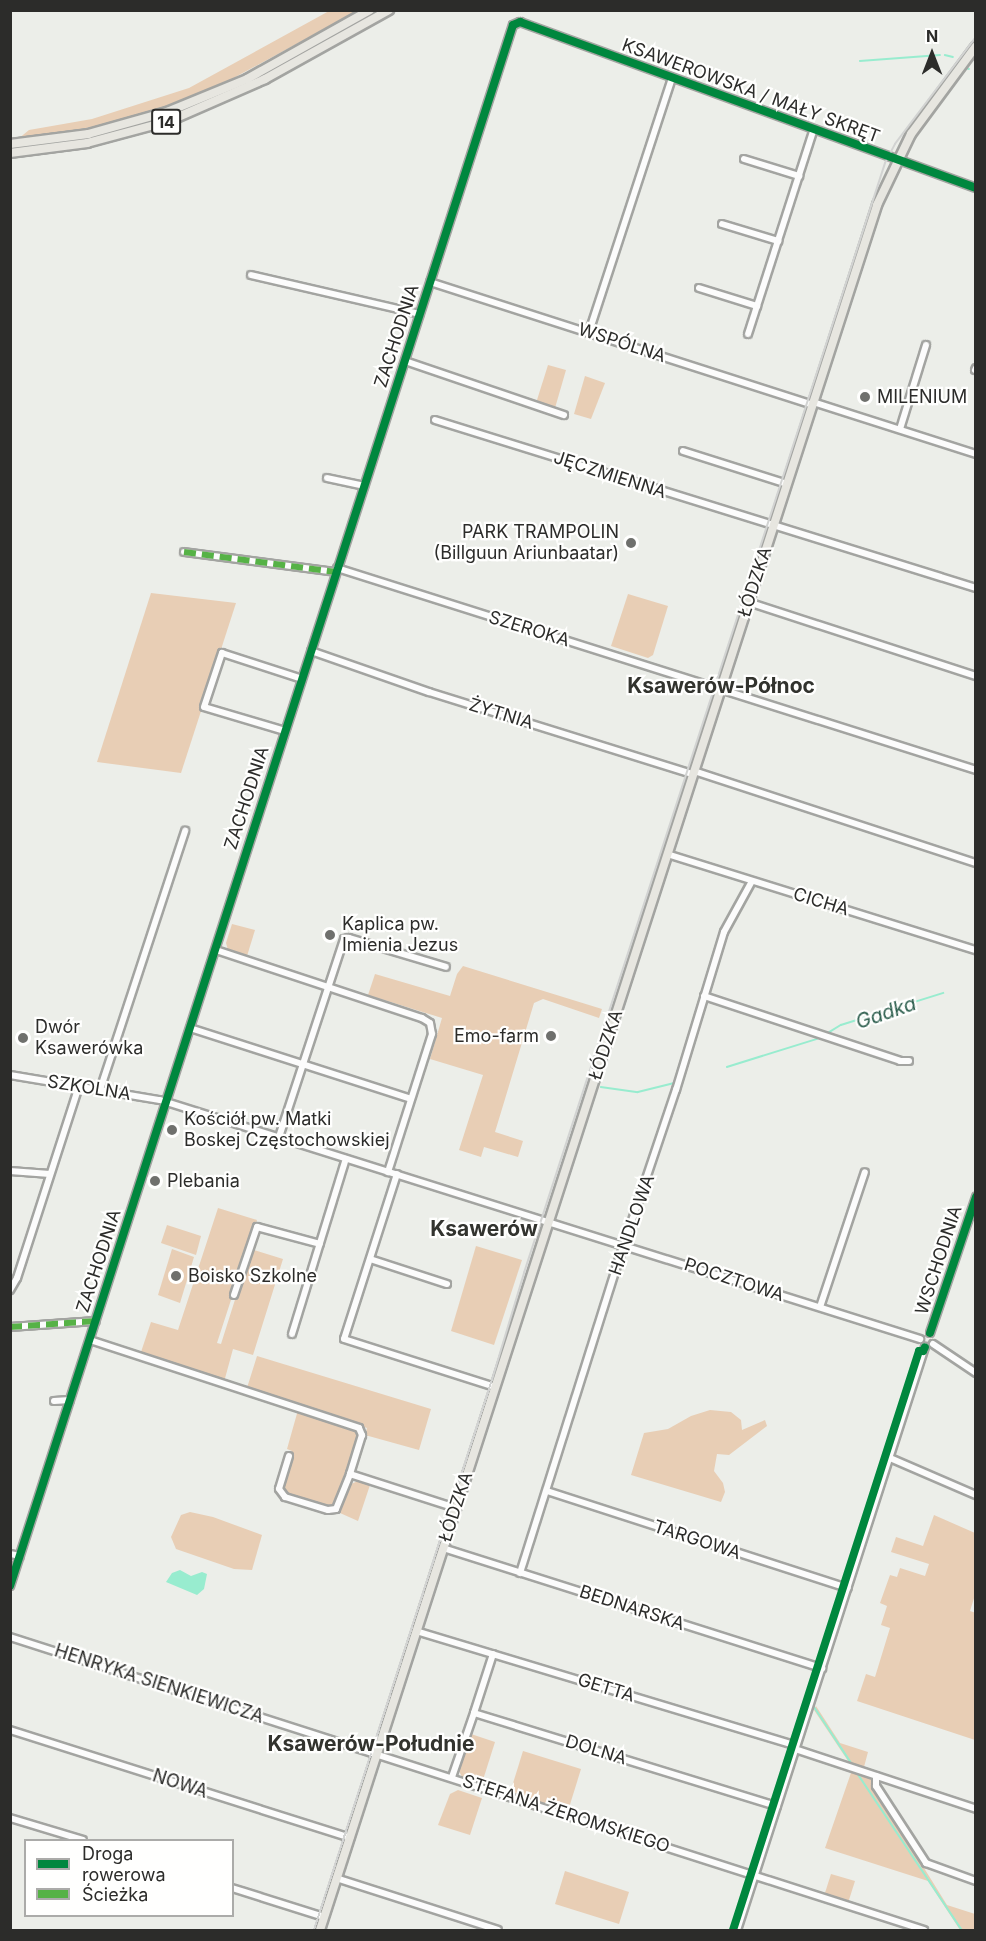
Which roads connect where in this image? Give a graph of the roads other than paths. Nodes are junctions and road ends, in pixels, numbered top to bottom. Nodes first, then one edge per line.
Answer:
1 (370, 10) edge
2 (389, 10) edge
3 (517, 22) joint
4 (975, 46) edge
5 (672, 78) junction
6 (814, 129) junction
7 (10, 144) edge
8 (10, 153) edge
9 (744, 159) dead end
10 (896, 161) junction
11 (799, 176) junction
12 (975, 188) edge
13 (722, 224) dead end
14 (778, 241) junction
15 (251, 275) dead end
16 (430, 282) junction
17 (699, 288) dead end
18 (757, 306) junction
19 (420, 314) junction
20 (589, 332) junction
21 (748, 334) dead end
22 (926, 345) dead end
23 (405, 361) junction
24 (813, 403) junction
25 (564, 415) dead end
26 (435, 420) dead end
27 (900, 429) junction
28 (683, 451) dead end
29 (975, 453) edge
30 (327, 478) dead end
31 (787, 484) junction
32 (364, 486) junction
33 (774, 524) junction
34 (184, 552) dead end
35 (337, 570) junction
36 (975, 588) edge
37 (748, 602) junction
38 (311, 651) junction
39 (975, 676) edge
40 (302, 679) junction
41 (721, 689) junction
42 (285, 731) junction
43 (975, 770) edge
44 (693, 772) junction
45 (185, 831) dead end
46 (667, 854) junction
47 (975, 863) edge
48 (752, 881) junction
49 (216, 950) junction
50 (975, 950) edge
51 (446, 967) dead end
52 (328, 987) junction
53 (704, 996) junction
54 (190, 1028) junction
55 (909, 1061) dead end
56 (303, 1065) junction
57 (10, 1075) edge
58 (79, 1086) junction
59 (100, 1090) junction
60 (411, 1099) junction
61 (166, 1102) junction
62 (279, 1137) junction
63 (346, 1158) junction
64 (10, 1171) edge
65 (388, 1172) junction
66 (865, 1172) dead end
67 (50, 1174) junction
68 (397, 1174) junction
69 (975, 1197) edge
70 (549, 1222) junction
71 (320, 1245) junction
72 (624, 1245) junction
73 (370, 1259) junction
74 (447, 1284) dead end
75 (10, 1290) edge
76 (234, 1295) dead end
77 (820, 1307) junction
78 (96, 1322) junction
79 (10, 1327) edge
80 (930, 1333) junction
81 (292, 1334) dead end
82 (920, 1339) junction
83 (90, 1340) junction
84 (933, 1344) junction
85 (925, 1347) junction
86 (975, 1373) edge
87 (495, 1387) junction
88 (70, 1400) junction
89 (54, 1401) dead end
90 (289, 1456) dead end
91 (890, 1458) junction
92 (350, 1474) junction
93 (547, 1491) junction
94 (975, 1495) edge
95 (456, 1508) junction
96 (443, 1548) junction
97 (10, 1554) edge
98 (20, 1556) junction
99 (520, 1573) junction
100 (10, 1586) edge
101 (848, 1588) junction
102 (416, 1631) junction
103 (10, 1637) edge
104 (493, 1654) junction
105 (822, 1668) junction
106 (474, 1713) junction
107 (10, 1730) edge
108 (796, 1748) junction
109 (377, 1754) junction
110 (876, 1776) junction
111 (452, 1777) junction
112 (777, 1806) junction
113 (975, 1809) edge
114 (10, 1818) edge
115 (350, 1838) junction
116 (80, 1839) edge
117 (755, 1875) junction
118 (336, 1878) junction
119 (975, 1881) edge
120 (234, 1889) edge
121 (324, 1917) junction
122 (320, 1930) edge
123 (498, 1930) edge
124 (737, 1930) edge
125 (924, 1930) edge

1 - 7 main road, 14
2 - 8 main road, 14
3 - 5 street, KSAWEROWSKA / MAŁY SKRĘT
3 - 16 street, ZACHODNIA
4 - 10 main road, ŁÓDZKA
5 - 6 street, KSAWEROWSKA / MAŁY SKRĘT
5 - 20 street
6 - 10 street, KSAWEROWSKA / MAŁY SKRĘT
6 - 11 street
9 - 11 street
10 - 12 street, KSAWEROWSKA / MAŁY SKRĘT
10 - 24 main road, ŁÓDZKA
11 - 14 street
13 - 14 street
14 - 18 street
15 - 19 street
16 - 19 street, ZACHODNIA
16 - 20 street, WSPÓLNA
17 - 18 street
18 - 21 street
19 - 23 street, ZACHODNIA
20 - 24 street, WSPÓLNA
22 - 27 street
23 - 25 street
23 - 32 street, ZACHODNIA
24 - 27 street, WSPÓLNA
24 - 31 main road, ŁÓDZKA
26 - 33 street, JĘCZMIENNA
27 - 29 street, WSPÓLNA
28 - 31 street
30 - 32 street
31 - 33 main road, ŁÓDZKA
32 - 35 street, ZACHODNIA
33 - 36 street, JĘCZMIENNA
33 - 37 main road, ŁÓDZKA
34 - 35 street, SZEROKA
35 - 38 street, ZACHODNIA
35 - 41 street, SZEROKA
37 - 39 street
37 - 41 main road, ŁÓDZKA
38 - 40 street, ZACHODNIA
38 - 44 street, ŻYTNIA
40 - 42 street, ZACHODNIA
40 - 42 street
41 - 43 street, SZEROKA
41 - 44 main road, ŁÓDZKA
42 - 49 street, ZACHODNIA
44 - 46 main road, ŁÓDZKA
44 - 47 street, ŻYTNIA
45 - 59 street
46 - 48 street, CICHA
46 - 70 main road, ŁÓDZKA
48 - 50 street, CICHA
48 - 53 street, HANDLOWA
49 - 52 street
49 - 54 street, ZACHODNIA
51 - 52 street
52 - 56 street
52 - 60 street
53 - 55 street
53 - 72 street, HANDLOWA
54 - 56 street
54 - 61 street, ZACHODNIA
56 - 60 street
56 - 62 street
57 - 58 street, SZKOLNA
58 - 59 street, SZKOLNA
58 - 67 street
59 - 61 street, SZKOLNA
60 - 65 street
61 - 62 street, SZKOLNA
61 - 78 street, ZACHODNIA
62 - 63 street, SZKOLNA
63 - 65 street, POCZTOWA
63 - 71 street
64 - 67 street
65 - 68 street, POCZTOWA
66 - 77 street
67 - 75 street
68 - 70 street, POCZTOWA
68 - 73 street
69 - 80 street, WSCHODNIA
70 - 72 street, POCZTOWA
70 - 87 main road, ŁÓDZKA
71 - 76 street
71 - 81 street
72 - 77 street, POCZTOWA
72 - 93 street, HANDLOWA
73 - 74 street
73 - 87 street
77 - 82 street, POCZTOWA
78 - 79 street
78 - 83 street, ZACHODNIA
80 - 82 street
80 - 84 street
82 - 85 street
83 - 88 street, ZACHODNIA
83 - 92 street
84 - 85 street
84 - 86 street
85 - 91 street
87 - 95 main road, ŁÓDZKA
88 - 89 street
88 - 98 street, ZACHODNIA
90 - 92 street
91 - 94 street
91 - 101 street
92 - 95 street
93 - 99 street, HANDLOWA
93 - 101 street, TARGOWA
95 - 96 main road, ŁÓDZKA
96 - 99 street, BEDNARSKA
96 - 102 main road, ŁÓDZKA
97 - 98 street
98 - 100 street, ZACHODNIA
99 - 105 street, BEDNARSKA
101 - 105 street
102 - 104 street, GETTA
102 - 109 main road, ŁÓDZKA
103 - 109 street, HENRYKA SIENKIEWICZA
104 - 106 street
104 - 108 street, GETTA
105 - 108 street
106 - 111 street
106 - 112 street, DOLNA
107 - 115 street, NOWA
108 - 110 street, GETTA
108 - 112 street
109 - 111 street, STEFANA ŻEROMSKIEGO
109 - 115 main road, ŁÓDZKA
110 - 113 street, GETTA
110 - 119 street
111 - 117 street, STEFANA ŻEROMSKIEGO
112 - 117 street
114 - 116 street
115 - 118 main road, ŁÓDZKA
117 - 124 street
117 - 125 street, STEFANA ŻEROMSKIEGO
118 - 121 main road, ŁÓDZKA
118 - 123 street
120 - 121 street
121 - 122 main road, ŁÓDZKA

